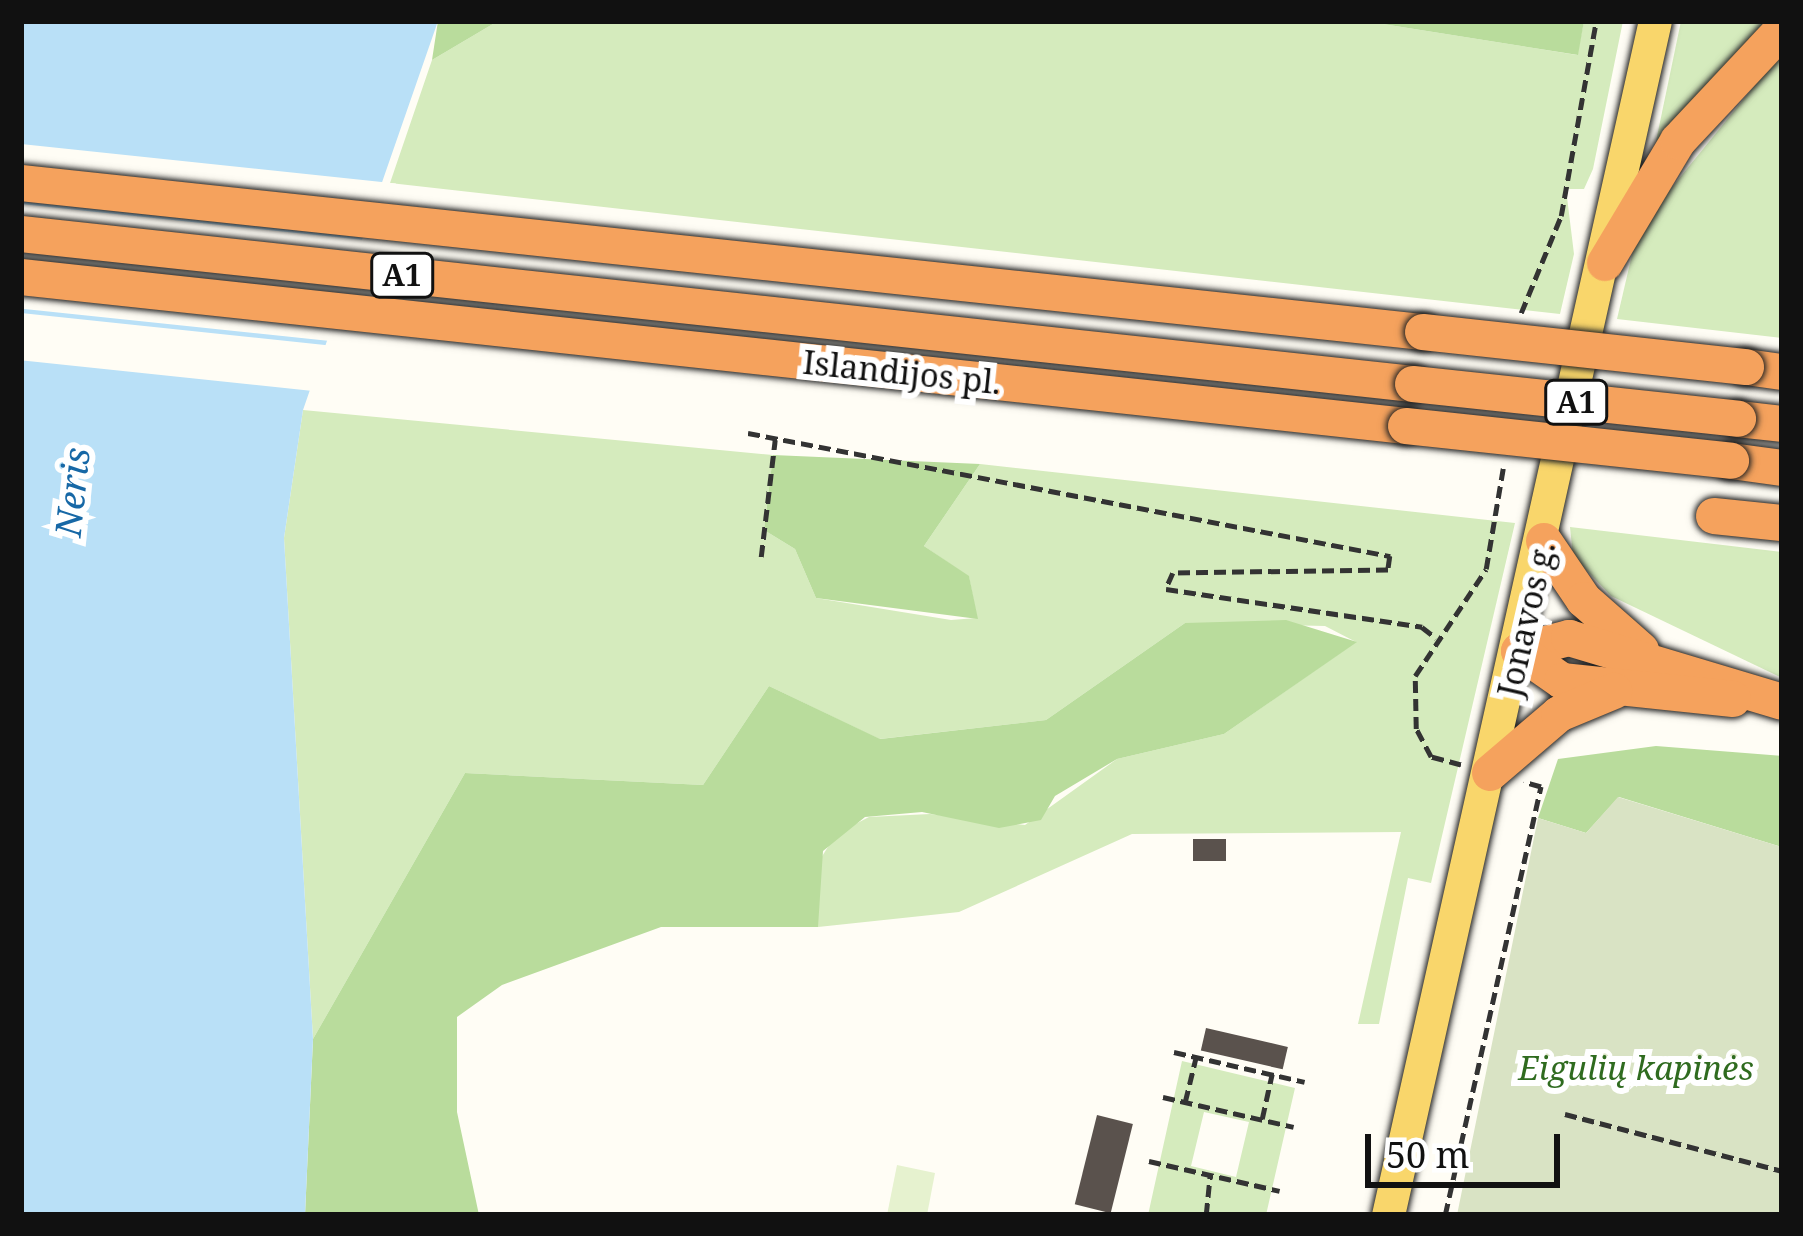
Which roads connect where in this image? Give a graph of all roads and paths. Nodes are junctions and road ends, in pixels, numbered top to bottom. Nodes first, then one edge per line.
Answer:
1 (1655, 21) edge
2 (1782, 30) edge
3 (21, 183) edge
4 (21, 234) edge
5 (1605, 263) junction
6 (21, 278) edge
7 (1764, 370) edge
8 (1782, 424) edge
9 (748, 433) dead end
10 (775, 440) junction
11 (1782, 468) edge
12 (1714, 516) dead end
13 (1782, 523) edge
14 (1544, 541) junction
15 (761, 556) dead end
16 (1436, 638) dead end
17 (1519, 651) junction
18 (1648, 656) junction
19 (1614, 691) junction
20 (1782, 702) edge
21 (1490, 773) junction
22 (1531, 824) dead end
23 (1174, 1052) dead end
24 (1196, 1057) junction
25 (1272, 1074) junction
26 (1305, 1082) dead end
27 (1163, 1097) dead end
28 (1185, 1102) junction
29 (1564, 1114) dead end
30 (1262, 1120) junction
31 (1294, 1127) dead end
32 (1149, 1161) dead end
33 (1782, 1171) edge
34 (1210, 1174) junction
35 (1280, 1191) dead end
36 (1206, 1215) edge
37 (1388, 1215) edge
38 (1445, 1215) edge

1 - 5 main road, Jonavos g.
2 - 5 highway
3 - 7 highway, bridge
4 - 8 highway, Islandijos pl. / A1, bridge
5 - 14 main road, Jonavos g.
6 - 11 highway, Islandijos pl. / A1, bridge
9 - 10 path
10 - 15 path
10 - 16 path
12 - 13 highway
14 - 17 main road, Jonavos g.
14 - 18 highway
17 - 18 highway
17 - 19 highway
17 - 21 main road, Jonavos g.
18 - 20 highway
19 - 20 highway
19 - 21 highway
21 - 37 main road, Jonavos g.
22 - 38 path
23 - 24 path
24 - 25 path
24 - 28 path
25 - 26 path
25 - 30 path
27 - 28 path
28 - 30 path
29 - 33 path
30 - 31 path
32 - 34 path
34 - 35 path
34 - 36 path

